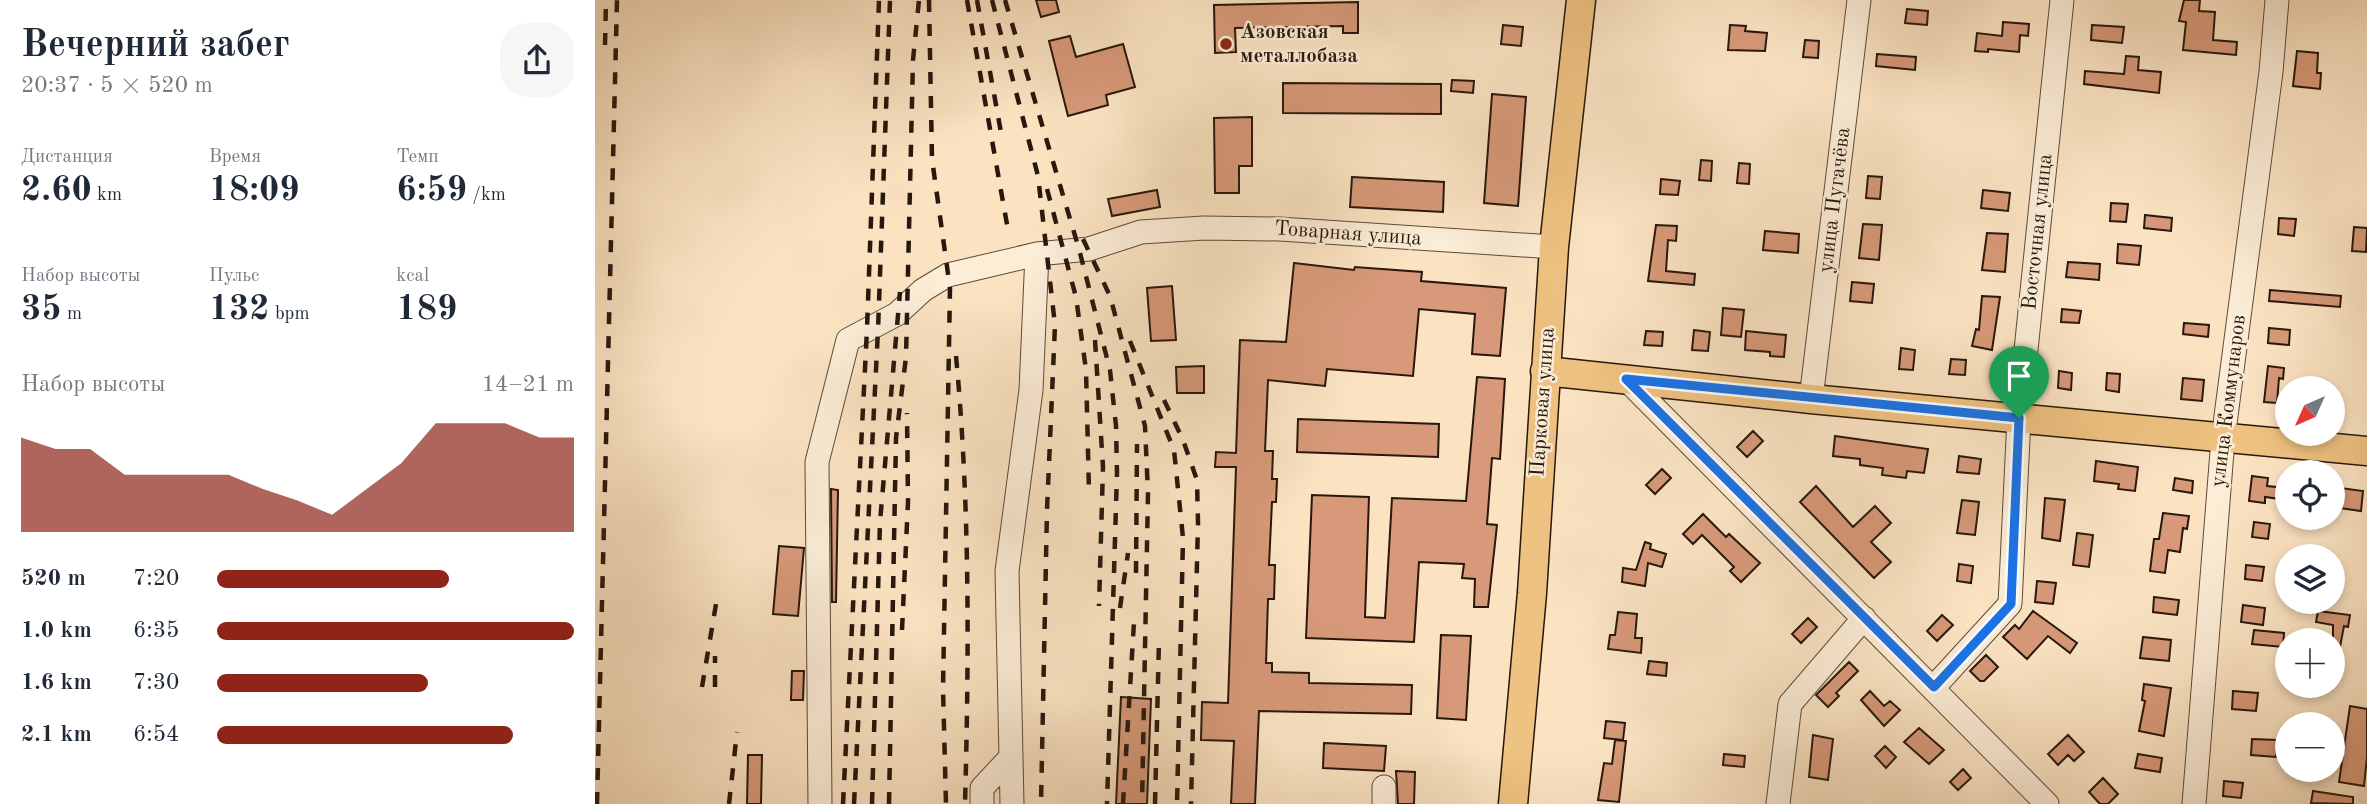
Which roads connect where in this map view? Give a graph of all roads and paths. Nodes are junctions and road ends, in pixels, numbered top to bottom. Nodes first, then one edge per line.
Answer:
1 (1581, 0) edge
2 (1859, 0) edge
3 (2062, 0) edge
4 (2277, 0) edge
5 (1554, 247) junction
6 (1037, 254) junction
7 (1545, 371) junction
8 (1626, 379) junction
9 (1811, 399) junction
10 (2019, 418) junction
11 (2223, 439) junction
12 (2367, 451) edge
13 (1864, 618) junction
14 (1934, 687) junction
15 (1011, 757) junction
16 (821, 804) edge
17 (982, 804) edge
18 (1012, 804) edge
19 (1513, 804) edge
20 (1778, 804) edge
21 (2046, 804) edge
22 (2194, 804) edge

1 - 5 main road, Парковая улица
2 - 9 street, улица Пугачёва
3 - 10 street, Восточная улица
4 - 11 street, улица Коммунаров
5 - 6 street, Товарная улица
5 - 7 main road, Парковая улица
6 - 15 street
6 - 16 street, Товарная улица
7 - 8 main road
7 - 19 main road, Парковая улица
8 - 9 main road
8 - 13 street
9 - 10 main road
10 - 11 main road
10 - 14 street, Восточная улица
11 - 12 main road
11 - 22 street, улица Коммунаров
13 - 14 street
13 - 20 street
14 - 21 street
15 - 17 street
15 - 18 street

